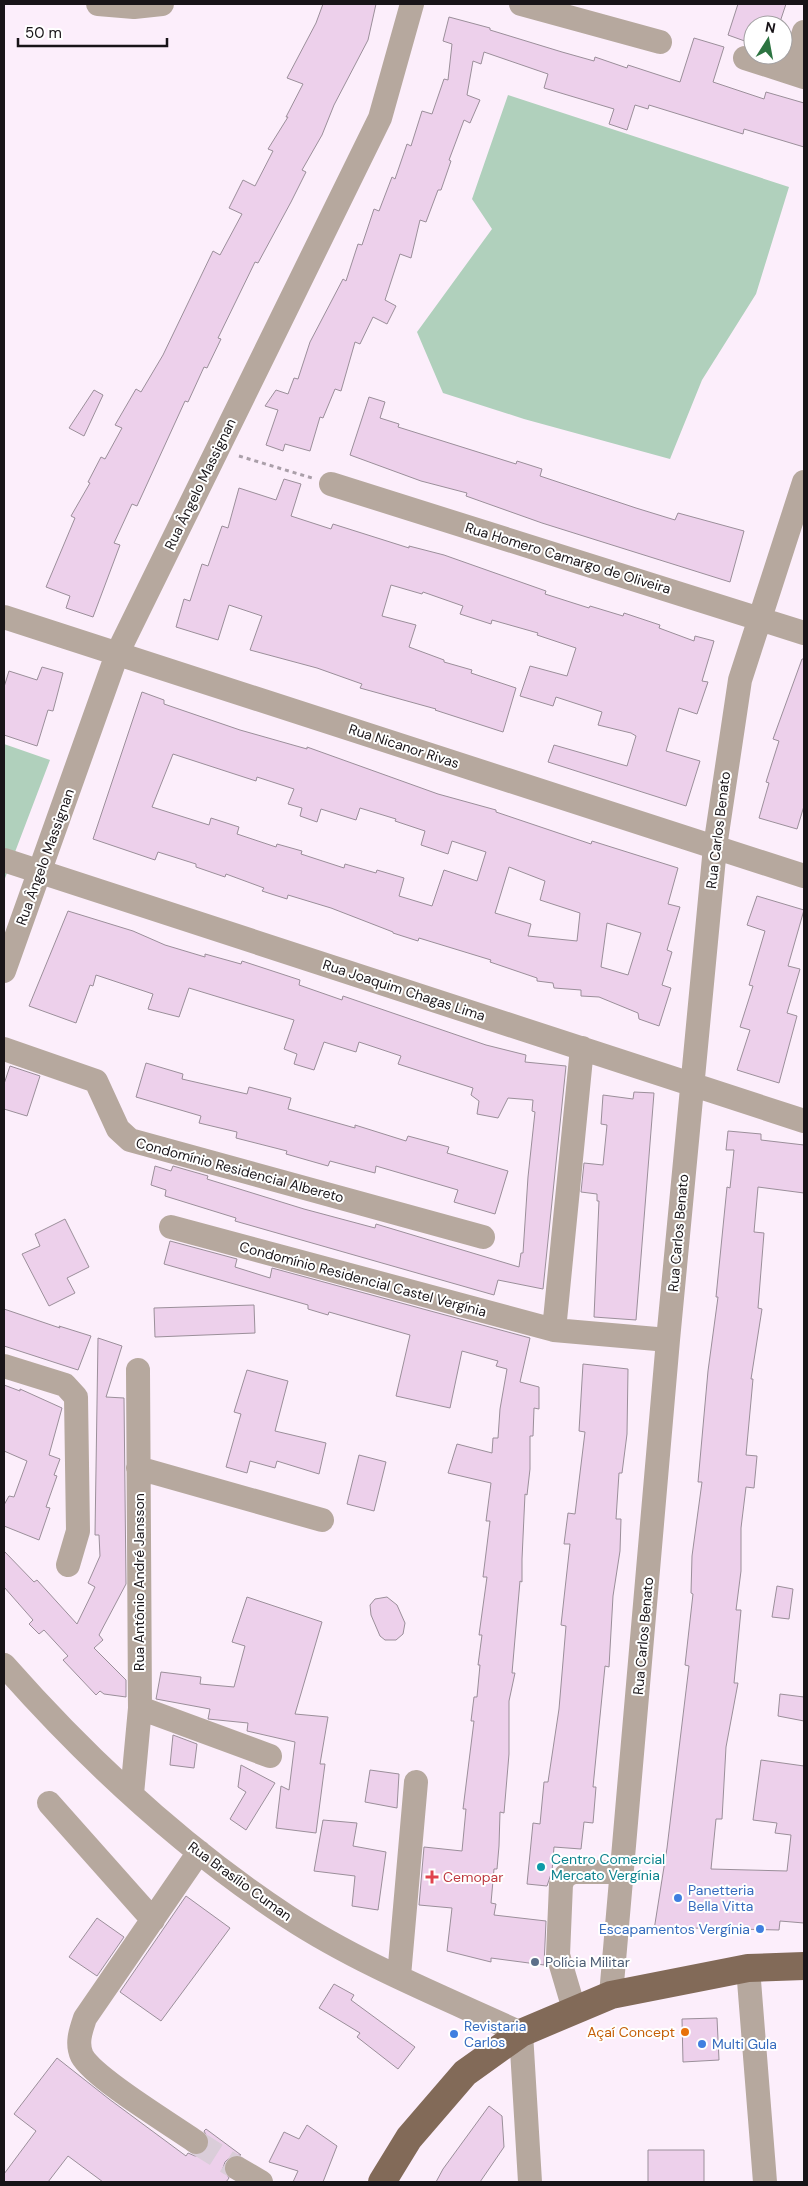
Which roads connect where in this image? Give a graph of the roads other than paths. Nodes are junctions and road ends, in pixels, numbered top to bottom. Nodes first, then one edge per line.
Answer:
1 (98, 4) edge
2 (162, 4) edge
3 (412, 4) edge
4 (521, 4) edge
5 (804, 32) edge
6 (660, 42) dead end
7 (767, 65) edge
8 (798, 75) edge
9 (804, 482) edge
10 (331, 484) road end
11 (4, 617) edge
12 (759, 618) junction
13 (804, 634) edge
14 (117, 654) junction
15 (715, 847) junction
16 (4, 860) edge
17 (40, 871) junction
18 (804, 876) edge
19 (4, 971) edge
20 (582, 1048) junction
21 (4, 1049) edge
22 (691, 1084) junction
23 (804, 1121) edge
24 (171, 1227) dead end
25 (483, 1237) dead end
26 (554, 1330) junction
27 (668, 1340) junction
28 (4, 1366) edge
29 (138, 1370) dead end
30 (138, 1468) junction
31 (322, 1520) dead end
32 (68, 1565) dead end
33 (4, 1665) edge
34 (140, 1708) junction
35 (270, 1756) dead end
36 (416, 1782) dead end
37 (132, 1794) junction
38 (49, 1803) dead end
39 (199, 1852) junction
40 (622, 1872) junction
41 (153, 1920) junction
42 (804, 1966) edge
43 (748, 1968) junction
44 (399, 1976) junction
45 (611, 1995) junction
46 (574, 2009) junction
47 (521, 2033) junction
48 (196, 2142) tunnel mouth
49 (237, 2168) tunnel mouth
50 (261, 2182) edge
51 (382, 2182) edge
52 (530, 2182) edge
53 (765, 2182) edge

1 - 2 street
3 - 14 street, Rua Ângelo Massignan
4 - 6 street
5 - 8 street
7 - 8 street
9 - 12 street, Rua Carlos Benato
10 - 12 street, Rua Homero Camargo de Oliveira
11 - 14 street, Rua Nicanor Rivas
12 - 13 street, Rua Homero Camargo de Oliveira
12 - 15 street, Rua Carlos Benato
14 - 15 street, Rua Nicanor Rivas
14 - 17 street, Rua Ângelo Massignan
15 - 18 street, Rua Nicanor Rivas
15 - 22 street, Rua Carlos Benato
16 - 17 street, Rua Joaquim Chagas Lima
17 - 19 street, Rua Ângelo Massignan
17 - 20 street, Rua Joaquim Chagas Lima
20 - 22 street, Rua Joaquim Chagas Lima
20 - 26 street
21 - 25 street, Condomínio Residencial Albereto
22 - 23 street, Rua Joaquim Chagas Lima
22 - 27 street, Rua Carlos Benato
24 - 26 street, Condomínio Residencial Castel Vergínia
26 - 27 street, Condomínio Residencial Castel Vergínia
27 - 40 street, Rua Carlos Benato
28 - 32 street
29 - 30 street, Rua Antônio André Jansson
30 - 31 street
30 - 34 street, Rua Antônio André Jansson
33 - 37 street, Rua Brasílio Cuman
34 - 35 street
34 - 37 street, Rua Antônio André Jansson
36 - 44 street
37 - 39 street, Rua Brasílio Cuman
38 - 41 street
39 - 41 street
39 - 44 street, Rua Brasílio Cuman
40 - 45 street, Rua Carlos Benato
40 - 46 street
41 - 48 street
42 - 43 main road
43 - 45 main road
43 - 53 street
44 - 47 street, Rua Brasílio Cuman
45 - 46 main road
46 - 47 main road
47 - 51 main road
47 - 52 street
49 - 50 street

